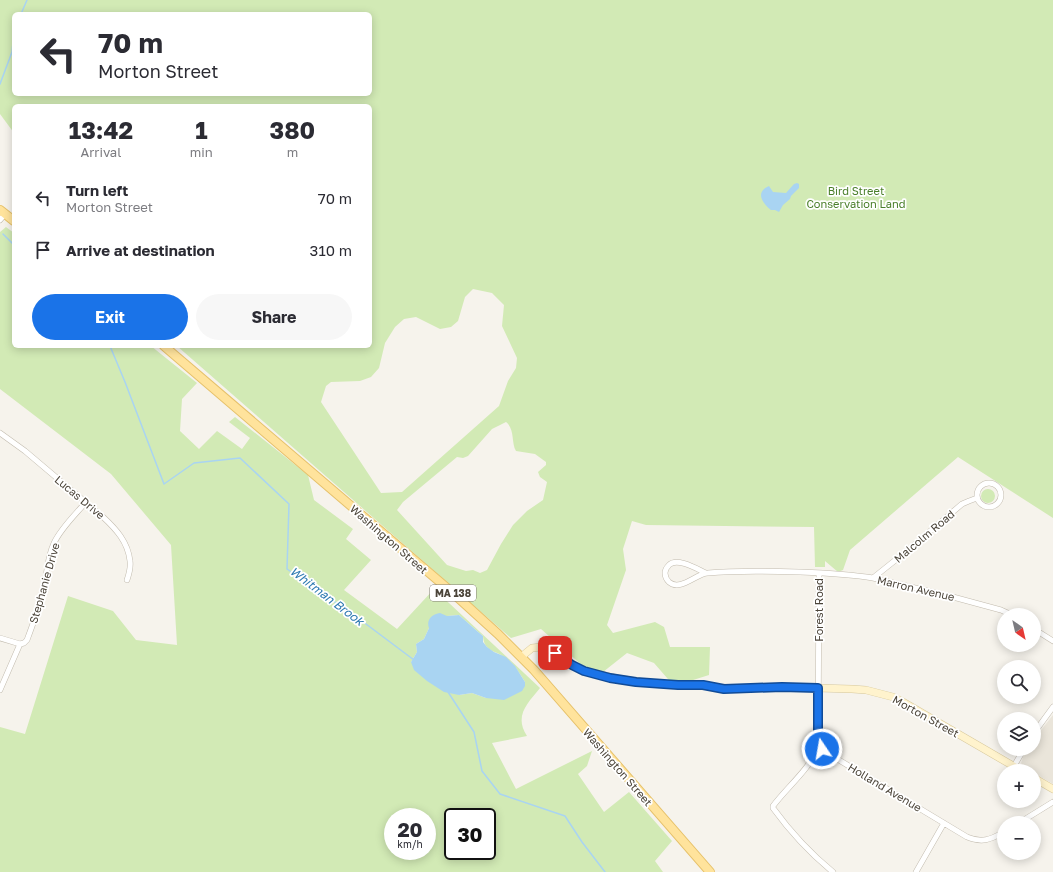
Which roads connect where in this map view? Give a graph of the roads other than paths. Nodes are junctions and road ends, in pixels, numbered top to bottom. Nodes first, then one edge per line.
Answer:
1 (2, 215) edge
2 (12, 220) edge
3 (166, 348) edge
4 (0, 433) edge
5 (977, 498) junction
6 (86, 502) junction
7 (706, 573) junction
8 (819, 573) junction
9 (873, 578) junction
10 (127, 580) dead end
11 (997, 609) edge
12 (1041, 633) edge
13 (0, 638) edge
14 (1053, 641) edge
15 (20, 644) junction
16 (521, 657) junction
17 (818, 688) junction
18 (0, 690) edge
19 (1052, 709) edge
20 (1041, 724) edge
21 (819, 746) junction
22 (1011, 764) edge
23 (1041, 782) edge
24 (1053, 789) edge
25 (1053, 802) edge
26 (1030, 816) edge
27 (944, 823) junction
28 (997, 836) edge
29 (710, 872) edge
30 (832, 872) edge
31 (916, 872) edge

1 - 2 main road
3 - 16 main road, Washington Street / MA 138
4 - 6 street, Lucas Drive
5 - 5 street
5 - 9 street, Malcolm Road
6 - 10 street, Lucas Drive
6 - 15 street, Stephanie Drive
7 - 7 street, Forest Road
7 - 8 street, Forest Road
8 - 9 street, Marron Avenue
8 - 17 street, Forest Road
9 - 11 street, Marron Avenue
12 - 14 street
13 - 15 street
15 - 18 street, Stephanie Drive
16 - 17 street, Morton Street
16 - 29 main road, Washington Street / MA 138
17 - 21 street
17 - 22 street, Morton Street
19 - 20 street
21 - 27 street, Holland Avenue
21 - 30 street
23 - 24 street
25 - 26 street
27 - 28 street, Holland Avenue
27 - 31 street

